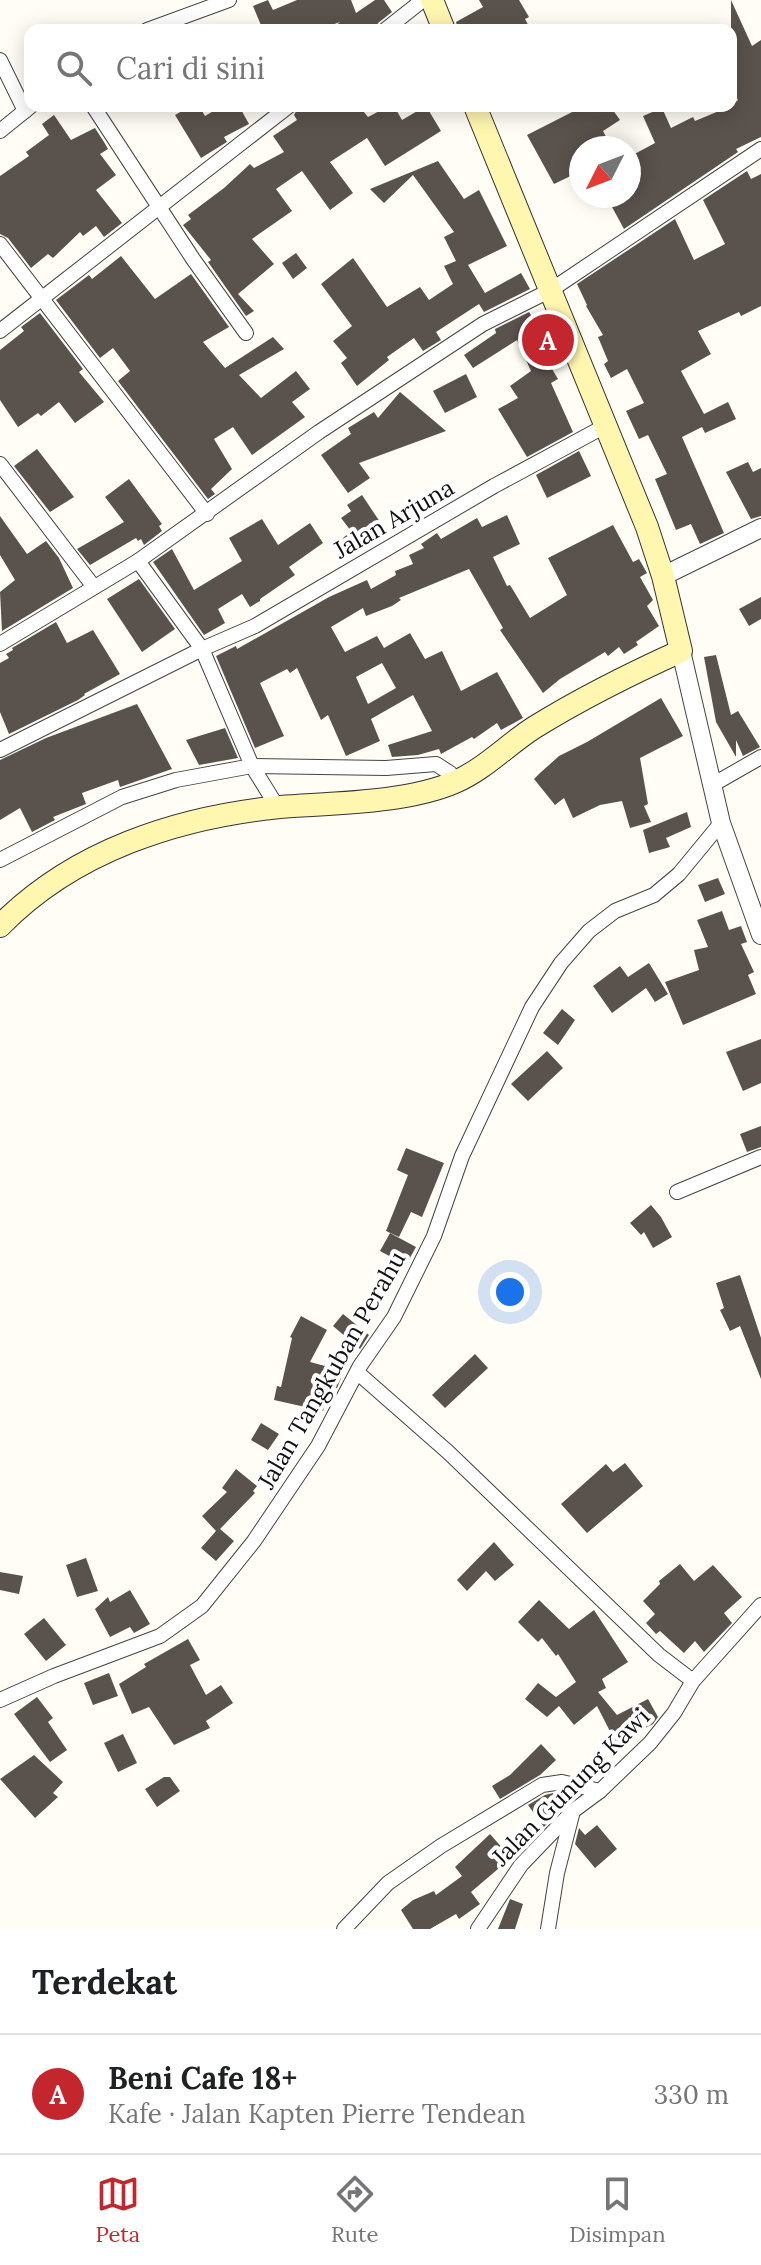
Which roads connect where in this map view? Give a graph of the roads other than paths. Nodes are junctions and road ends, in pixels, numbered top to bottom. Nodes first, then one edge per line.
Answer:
1 (229, 0) edge
2 (423, 0) edge
3 (432, 0) edge
4 (163, 24) edge
5 (393, 24) edge
6 (442, 24) edge
7 (0, 60) edge
8 (24, 100) edge
9 (24, 112) edge
10 (97, 112) edge
11 (281, 112) edge
12 (477, 112) edge
13 (0, 131) edge
14 (761, 149) edge
15 (158, 207) junction
16 (0, 244) edge
17 (551, 290) junction
18 (42, 298) junction
19 (0, 331) edge
20 (246, 333) dead end
21 (607, 425) junction
22 (0, 464) edge
23 (207, 514) junction
24 (761, 528) edge
25 (138, 561) junction
26 (663, 576) junction
27 (94, 587) junction
28 (0, 644) edge
29 (202, 649) junction
30 (681, 651) junction
31 (0, 750) edge
32 (761, 757) edge
33 (252, 766) junction
34 (455, 782) junction
35 (712, 785) junction
36 (278, 808) junction
37 (721, 823) junction
38 (0, 860) edge
39 (0, 926) edge
40 (761, 935) edge
41 (761, 1157) edge
42 (677, 1192) dead end
43 (358, 1373) junction
44 (761, 1605) edge
45 (693, 1681) junction
46 (0, 1700) edge
47 (600, 1791) junction
48 (573, 1811) junction
49 (344, 1929) edge
50 (478, 1929) edge
51 (548, 1929) edge

1 - 4 street
2 - 5 street
3 - 6 main road
7 - 8 street
9 - 13 street
10 - 15 street
11 - 15 street
12 - 17 main road
14 - 17 street
15 - 18 street
15 - 20 street
16 - 18 street
17 - 21 main road
17 - 23 street
18 - 19 street
18 - 23 street
21 - 26 main road
21 - 29 street, Jalan Arjuna
22 - 27 street
23 - 25 street
24 - 26 street
25 - 27 street
25 - 29 street
26 - 30 main road
27 - 28 street
29 - 31 street, Jalan Arjuna
29 - 33 street
30 - 34 main road
30 - 35 street
32 - 35 street
33 - 34 street
33 - 36 street
33 - 38 street
34 - 36 main road
35 - 37 street
36 - 39 main road
37 - 40 street
37 - 43 street, Jalan Tangkuban Perahu
41 - 42 street
43 - 45 street
43 - 46 street, Jalan Tangkuban Perahu
44 - 45 street, Jalan Gunung Kawi
45 - 47 street, Jalan Gunung Kawi
47 - 48 street, Jalan Gunung Kawi
47 - 49 street
48 - 50 street, Jalan Gunung Kawi
48 - 51 street

